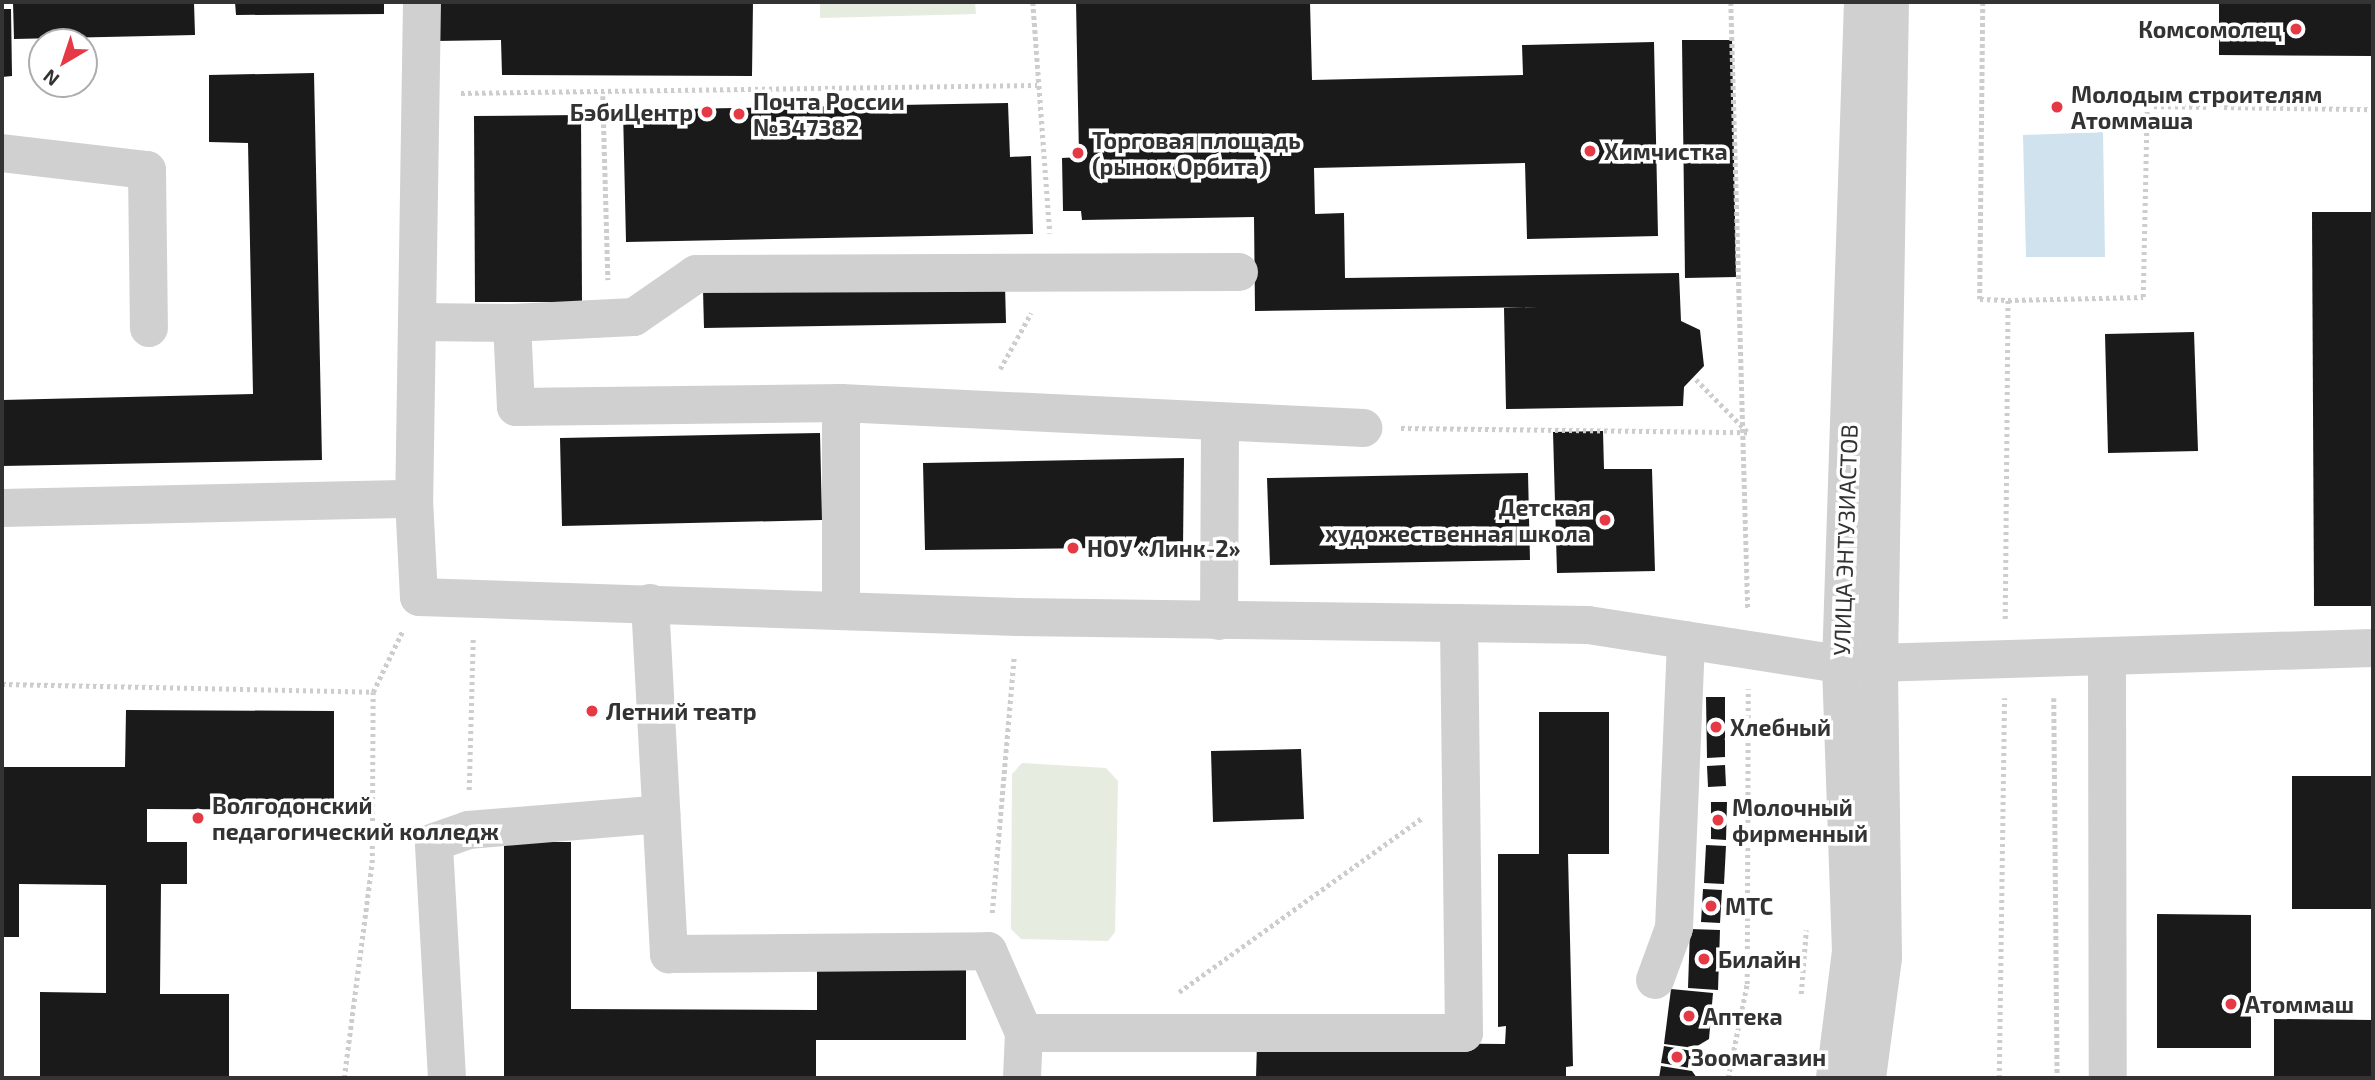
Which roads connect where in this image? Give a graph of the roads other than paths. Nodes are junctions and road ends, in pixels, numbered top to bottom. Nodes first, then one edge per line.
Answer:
1 (422, 2) edge
2 (1863, 2) edge
3 (1890, 2) edge
4 (2, 153) edge
5 (1239, 272) dead end
6 (417, 322) junction
7 (512, 323) junction
8 (149, 328) dead end
9 (841, 403) junction
10 (1220, 425) junction
11 (1363, 428) road end
12 (414, 499) junction
13 (2, 508) edge
14 (649, 603) junction
15 (841, 609) junction
16 (1219, 621) junction
17 (1459, 623) junction
18 (1686, 640) junction
19 (2373, 648) edge
20 (2107, 656) junction
21 (1841, 664) junction
22 (1879, 664) junction
23 (661, 814) junction
24 (1655, 980) dead end
25 (1024, 1033) junction
26 (447, 1078) edge
27 (1022, 1078) edge
28 (1835, 1078) edge
29 (1867, 1078) edge
30 (2108, 1078) edge

1 - 6 street
2 - 21 street, УЛИЦА ЭНТУЗИАСТОВ
3 - 22 street
4 - 8 street
5 - 7 street
6 - 7 street
6 - 12 street
7 - 9 street
9 - 10 street
9 - 15 street
10 - 11 street
10 - 16 street
12 - 13 street
12 - 14 street
14 - 15 street
14 - 23 street
15 - 16 street
16 - 17 street
17 - 18 street
17 - 25 street
18 - 21 street
18 - 24 street
19 - 20 street
20 - 22 street
20 - 30 street
21 - 22 street
21 - 28 street, УЛИЦА ЭНТУЗИАСТОВ
22 - 29 street
23 - 25 street
23 - 26 street
25 - 27 street

